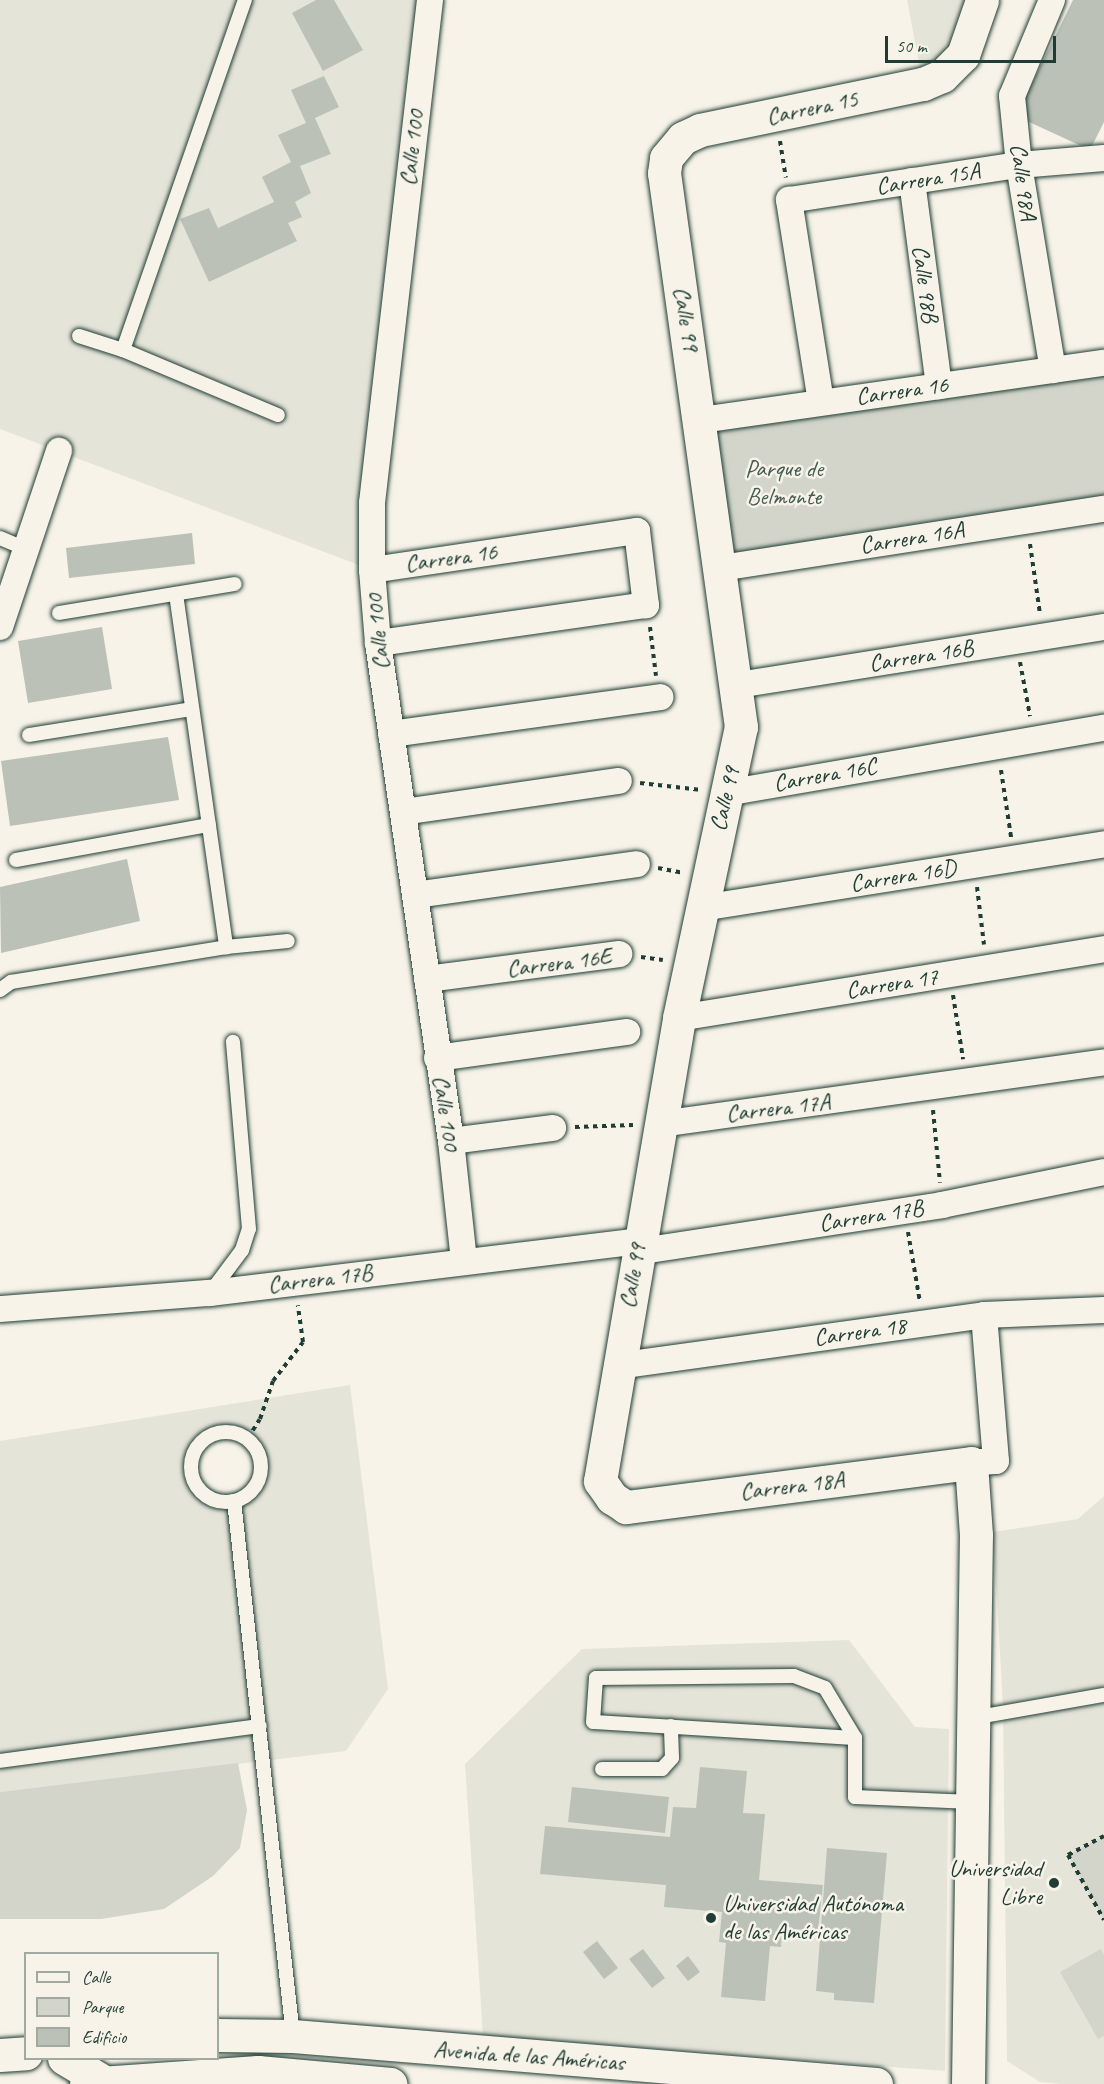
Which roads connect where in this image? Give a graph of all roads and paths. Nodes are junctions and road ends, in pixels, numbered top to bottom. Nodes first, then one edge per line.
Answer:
1 (245, 0) edge
2 (430, 0) edge
3 (982, 0) edge
4 (1052, 0) edge
5 (777, 116) junction
6 (700, 130) joint
7 (1104, 158) edge
8 (1018, 165) junction
9 (912, 181) junction
10 (789, 200) junction
11 (79, 336) dead end
12 (123, 350) junction
13 (1104, 363) edge
14 (1053, 370) junction
15 (939, 386) junction
16 (821, 402) junction
17 (278, 415) dead end
18 (701, 420) junction
19 (59, 451) dead end
20 (1104, 509) edge
21 (1027, 521) junction
22 (0, 538) edge
23 (24, 548) junction
24 (721, 568) junction
25 (372, 570) junction
26 (234, 584) dead end
27 (176, 594) junction
28 (646, 605) junction
29 (59, 613) dead end
30 (0, 627) edge
31 (1104, 627) edge
32 (1043, 636) junction
33 (1016, 640) junction
34 (378, 643) junction
35 (738, 685) junction
36 (660, 697) joint
37 (192, 709) junction
38 (1104, 728) edge
39 (391, 734) junction
40 (29, 735) dead end
41 (1034, 738) junction
42 (998, 743) junction
43 (619, 781) joint
44 (726, 793) junction
45 (403, 812) junction
46 (209, 825) junction
47 (1104, 844) edge
48 (1014, 858) junction
49 (16, 860) dead end
50 (637, 864) joint
51 (974, 864) junction
52 (705, 893) junction
53 (415, 895) junction
54 (288, 941) dead end
55 (226, 946) junction
56 (1104, 949) edge
57 (620, 954) joint
58 (691, 964) junction
59 (987, 969) junction
60 (951, 974) junction
61 (427, 979) junction
62 (0, 990) edge
63 (679, 1018) junction
64 (627, 1032) dead end
65 (233, 1042) dead end
66 (436, 1058) junction
67 (1104, 1062) edge
68 (966, 1084) junction
69 (931, 1089) junction
70 (660, 1124) junction
71 (553, 1128) joint
72 (451, 1141) junction
73 (1104, 1172) edge
74 (942, 1205) junction
75 (905, 1210) junction
76 (638, 1246) junction
77 (465, 1261) junction
78 (296, 1282) junction
79 (210, 1293) junction
80 (0, 1309) edge
81 (1104, 1310) edge
82 (984, 1315) junction
83 (923, 1323) junction
84 (617, 1366) junction
85 (248, 1438) junction
86 (983, 1462) junction
87 (600, 1480) joint
88 (234, 1501) junction
89 (1104, 1695) edge
90 (973, 1718) junction
91 (260, 1726) junction
92 (671, 1726) junction
93 (855, 1738) junction
94 (0, 1761) edge
95 (602, 1769) dead end
96 (972, 1802) junction
97 (1104, 1836) edge
98 (1104, 1920) edge
99 (219, 2035) edge
100 (293, 2036) junction
101 (24, 2053) edge
102 (0, 2055) edge
103 (67, 2060) edge
104 (253, 2078) edge
105 (99, 2083) edge
106 (390, 2084) edge
107 (876, 2084) edge
108 (968, 2084) edge

1 - 12 lane
2 - 25 street, Calle 100
3 - 5 main road, Carrera 15
4 - 8 street, Calle 98A
5 - 6 main road, Carrera 15
5 - 10 path
6 - 18 main road, Calle 99
7 - 8 street, Carrera 15A
8 - 9 street, Carrera 15A
8 - 14 street, Calle 98A
9 - 10 street, Carrera 15A
9 - 15 street, Calle 98B
10 - 16 street
11 - 12 lane
12 - 17 lane
13 - 14 street, Carrera 16
14 - 15 street, Carrera 16
15 - 16 street, Carrera 16
16 - 18 street, Carrera 16
18 - 24 main road, Calle 99
19 - 23 street
20 - 21 street, Carrera 16A
21 - 24 street, Carrera 16A
21 - 32 path
22 - 23 lane
23 - 30 street
24 - 35 main road, Calle 99
25 - 28 street, Carrera 16
25 - 34 street, Calle 100
26 - 27 lane
27 - 29 lane
27 - 37 lane
28 - 34 street
28 - 36 path
31 - 32 street, Carrera 16B
32 - 33 street, Carrera 16B
33 - 35 street, Carrera 16B
33 - 41 path
34 - 39 street, Calle 100
35 - 44 main road, Calle 99
36 - 39 street
37 - 40 lane
37 - 46 lane
38 - 41 street, Carrera 16C
39 - 45 street, Calle 100
41 - 42 street, Carrera 16C
42 - 44 street, Carrera 16C
42 - 48 path
43 - 44 path
43 - 45 street
44 - 52 main road, Calle 99
45 - 53 street, Calle 100
46 - 49 lane
46 - 55 lane
47 - 48 street, Carrera 16D
48 - 51 street, Carrera 16D
50 - 52 path
50 - 53 street
51 - 52 street, Carrera 16D
51 - 59 path
52 - 58 main road, Calle 99
53 - 61 street, Calle 100
54 - 55 lane
55 - 62 lane
56 - 59 street, Carrera 17
57 - 58 path, Carrera 16E
57 - 61 street, Carrera 16E
58 - 63 main road, Calle 99
59 - 60 street, Carrera 17
60 - 63 street, Carrera 17
60 - 68 path
61 - 66 street, Calle 100
63 - 70 main road, Calle 99
64 - 66 street
65 - 79 lane
66 - 72 street, Calle 100
67 - 68 street, Carrera 17A
68 - 69 street, Carrera 17A
69 - 70 street, Carrera 17A
69 - 74 path
70 - 71 path
70 - 76 main road, Calle 99
71 - 72 street
72 - 77 street, Calle 100
73 - 74 street, Carrera 17B
74 - 75 street, Carrera 17B
75 - 76 street, Carrera 17B
75 - 83 path
76 - 77 street, Carrera 17B
76 - 84 main road, Calle 99
77 - 78 street, Carrera 17B
78 - 79 street, Carrera 17B
78 - 85 path
79 - 80 street, Carrera 17B
81 - 82 street, Carrera 18
82 - 83 street, Carrera 18
82 - 86 street
83 - 84 street, Carrera 18
84 - 87 main road, Calle 99
85 - 88 lane
85 - 88 lane
86 - 87 main road, Carrera 18A
86 - 90 main road
88 - 91 lane
89 - 90 lane
90 - 96 main road
91 - 94 lane
91 - 100 lane
92 - 93 lane
92 - 93 lane
92 - 95 lane
93 - 96 lane
96 - 108 main road
97 - 98 path
99 - 100 main road, Avenida de las Américas
100 - 104 main road
100 - 107 main road, Avenida de las Américas
101 - 102 main road
103 - 105 main road
104 - 105 main road
104 - 106 main road

